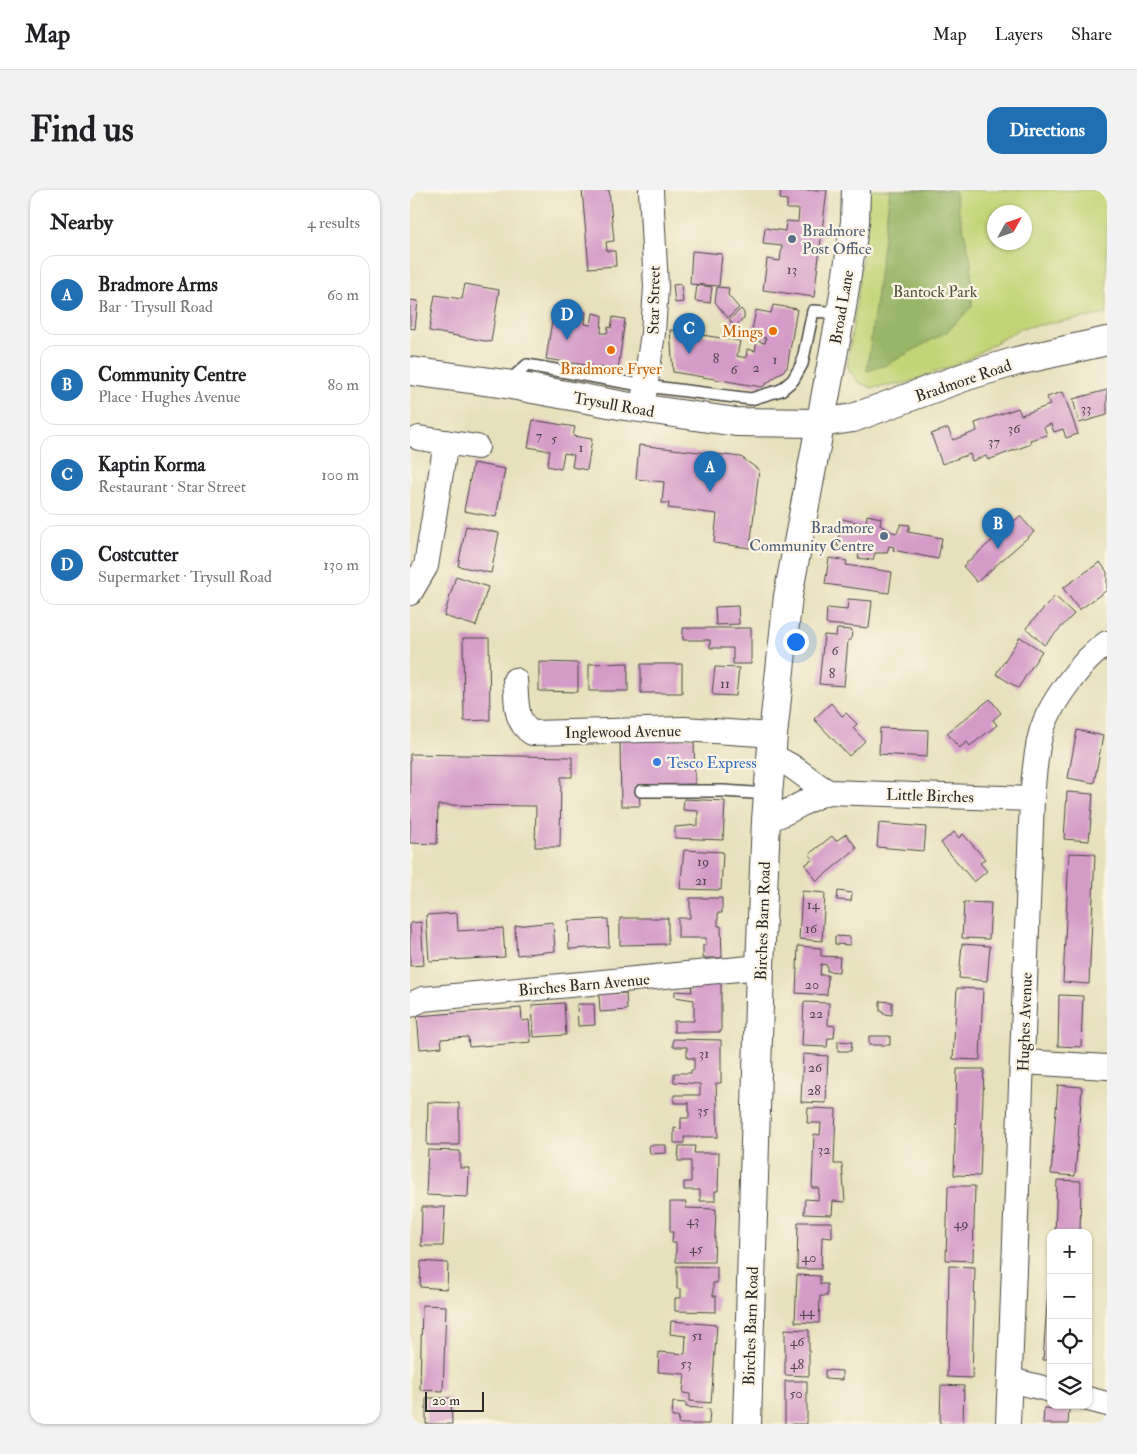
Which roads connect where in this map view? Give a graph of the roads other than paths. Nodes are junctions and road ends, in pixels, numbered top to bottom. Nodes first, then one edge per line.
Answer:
1 (651, 190) edge
2 (856, 190) edge
3 (841, 313) junction
4 (1107, 341) edge
5 (410, 371) edge
6 (644, 398) junction
7 (820, 422) junction
8 (419, 438) dead end
9 (446, 442) junction
10 (477, 446) dead end
11 (410, 594) edge
12 (1107, 643) edge
13 (514, 680) dead end
14 (772, 746) junction
15 (642, 792) dead end
16 (828, 792) junction
17 (1032, 799) junction
18 (767, 807) junction
19 (760, 967) junction
20 (410, 1005) edge
21 (1023, 1062) junction
22 (1107, 1067) edge
23 (1010, 1380) junction
24 (1047, 1389) edge
25 (1092, 1400) edge
26 (1107, 1404) edge
27 (747, 1424) edge
28 (1008, 1424) edge

1 - 6 street, Star Street
2 - 3 main road, Broad Lane
3 - 6 lane
3 - 7 main road, Broad Lane
4 - 7 main road, Bradmore Road
5 - 6 main road, Trysull Road
6 - 7 main road, Trysull Road
7 - 14 main road, Birches Barn Road
8 - 9 street
9 - 10 street
9 - 11 street
12 - 17 street, Hughes Avenue
13 - 14 street, Inglewood Avenue
14 - 16 street
14 - 18 main road, Birches Barn Road
15 - 18 lane
16 - 17 street, Little Birches
16 - 18 street, Little Birches
17 - 21 street, Hughes Avenue
18 - 19 main road, Birches Barn Road
19 - 20 street, Birches Barn Avenue
19 - 27 main road, Birches Barn Road
21 - 22 street
21 - 23 street, Hughes Avenue
23 - 24 street
23 - 28 street, Hughes Avenue
25 - 26 street

